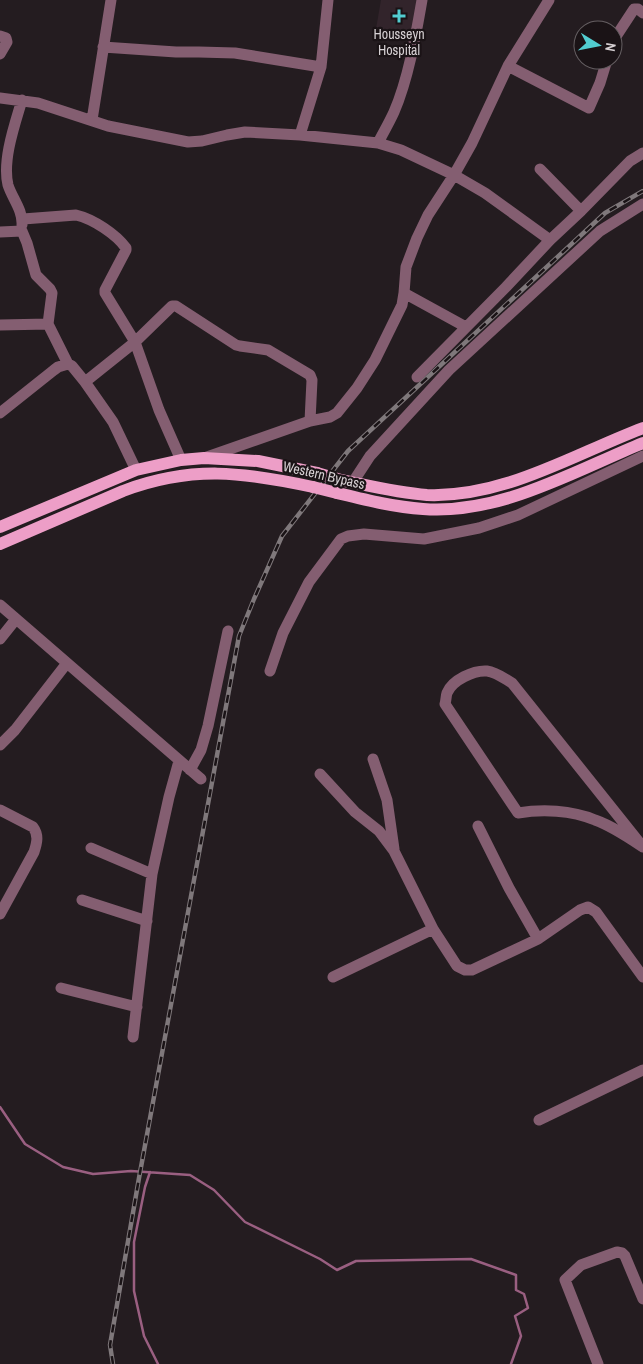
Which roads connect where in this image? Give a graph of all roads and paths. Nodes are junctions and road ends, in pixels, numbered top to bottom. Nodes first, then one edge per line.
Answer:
1 (111, 0) edge
2 (328, 0) edge
3 (422, 0) edge
4 (549, 0) edge
5 (643, 13) edge
6 (623, 26) edge
7 (0, 36) edge
8 (104, 47) junction
9 (0, 54) edge
10 (508, 66) junction
11 (321, 67) junction
12 (604, 70) edge
13 (0, 98) edge
14 (22, 100) junction
15 (92, 120) junction
16 (300, 135) junction
17 (378, 143) junction
18 (643, 154) edge
19 (540, 169) dead end
20 (454, 175) junction
21 (643, 204) edge
22 (582, 211) junction
23 (23, 219) junction
24 (22, 231) junction
25 (0, 232) edge
26 (550, 240) junction
27 (404, 293) junction
28 (48, 324) junction
29 (0, 325) edge
30 (466, 327) junction
31 (135, 342) junction
32 (68, 364) junction
33 (417, 377) dead end
34 (85, 382) junction
35 (0, 412) edge
36 (310, 421) junction
37 (643, 428) edge
38 (643, 443) edge
39 (643, 456) edge
40 (204, 458) junction
41 (182, 460) junction
42 (136, 470) junction
43 (348, 481) junction
44 (0, 527) edge
45 (0, 544) edge
46 (0, 605) edge
47 (16, 619) junction
48 (228, 631) dead end
49 (0, 639) edge
50 (67, 663) junction
51 (270, 671) dead end
52 (0, 745) edge
53 (373, 759) dead end
54 (180, 761) junction
55 (190, 770) junction
56 (320, 774) dead end
57 (201, 779) dead end
58 (0, 810) edge
59 (478, 826) dead end
60 (643, 847) edge
61 (91, 848) dead end
62 (394, 851) junction
63 (152, 874) junction
64 (82, 900) dead end
65 (0, 914) edge
66 (147, 921) junction
67 (432, 929) junction
68 (538, 940) junction
69 (333, 977) dead end
70 (643, 977) edge
71 (61, 988) dead end
72 (137, 1007) junction
73 (133, 1037) dead end
74 (643, 1070) edge
75 (539, 1120) dead end
76 (643, 1299) edge
77 (598, 1364) edge

1 - 8 street
2 - 11 street
3 - 17 street
4 - 10 street
5 - 6 street
7 - 9 street
8 - 11 street
8 - 15 street
10 - 12 street
10 - 20 street
11 - 16 street
13 - 14 street
14 - 15 street
14 - 23 street
15 - 16 street
16 - 17 street
17 - 20 street
18 - 22 street
19 - 22 street
20 - 26 street
20 - 27 street
21 - 43 street
22 - 26 street
23 - 24 street
23 - 31 street
24 - 25 street
24 - 28 street
26 - 30 street
27 - 30 street
27 - 36 street
28 - 29 street
28 - 32 street
30 - 33 street
31 - 34 street
31 - 36 street
31 - 41 street
32 - 34 street
32 - 35 street
34 - 42 street
36 - 40 street
37 - 43 main road, Western Bypass
38 - 45 main road, Western Bypass, bridge
39 - 51 street
40 - 41 main road, Western Bypass
40 - 43 main road, Western Bypass, bridge
41 - 42 main road, Western Bypass
42 - 44 main road, Western Bypass
46 - 47 street
47 - 49 street
47 - 50 street
48 - 55 street
50 - 52 street
50 - 54 street
53 - 62 street
54 - 55 street
54 - 63 street
55 - 57 street
56 - 62 street
58 - 65 street
59 - 68 street
60 - 60 street
61 - 63 street
62 - 67 street
63 - 66 street
64 - 66 street
66 - 72 street
67 - 68 street
67 - 69 street
68 - 70 street
71 - 72 street
72 - 73 street
74 - 75 street
76 - 77 street

